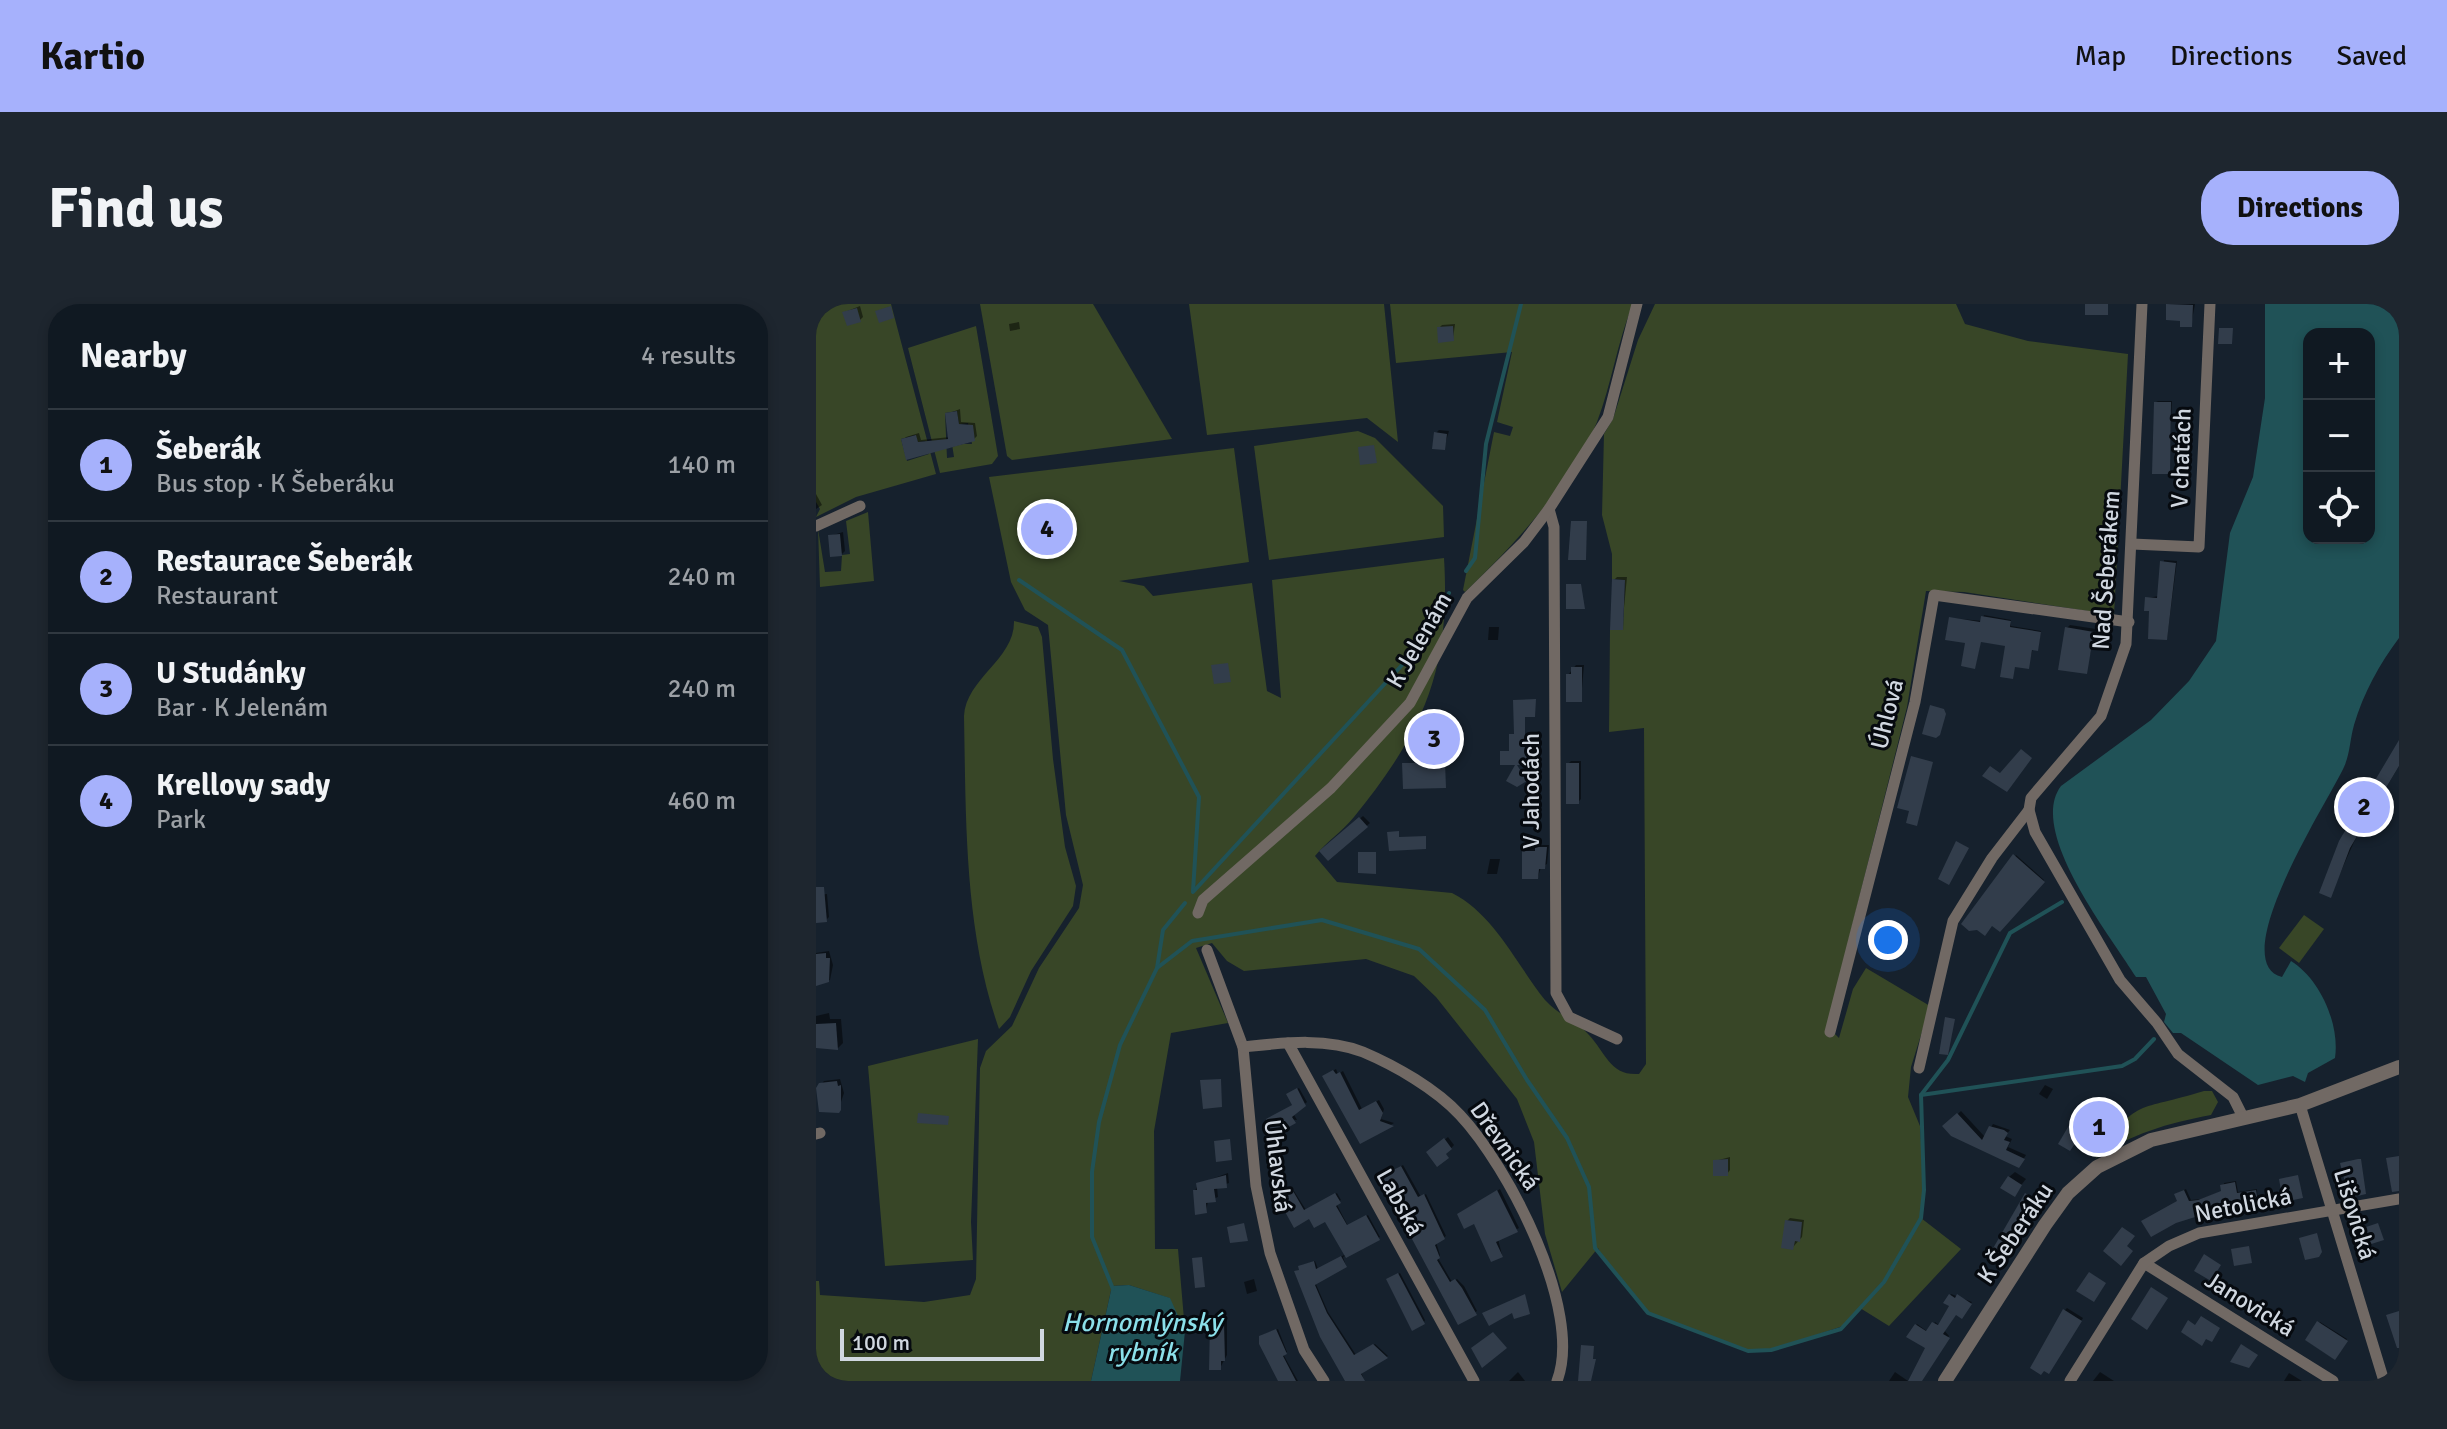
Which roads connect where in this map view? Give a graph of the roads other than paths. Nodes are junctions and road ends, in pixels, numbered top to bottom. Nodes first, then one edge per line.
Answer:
1 (1637, 304) edge
2 (2142, 304) edge
3 (2210, 304) edge
4 (860, 506) dead end
5 (1549, 509) junction
6 (816, 526) edge
7 (2132, 544) junction
8 (2129, 622) junction
9 (2029, 810) junction
10 (1198, 913) dead end
11 (1207, 950) dead end
12 (1830, 1032) dead end
13 (1617, 1039) dead end
14 (1288, 1043) junction
15 (1243, 1047) junction
16 (2399, 1067) edge
17 (1919, 1068) dead end
18 (2300, 1105) junction
19 (2243, 1117) junction
20 (2399, 1199) edge
21 (2331, 1212) junction
22 (2144, 1263) junction
23 (1324, 1381) edge
24 (1474, 1381) edge
25 (1557, 1381) edge
26 (1945, 1381) edge
27 (2070, 1381) edge
28 (2333, 1381) edge
29 (2384, 1381) edge

1 - 5 street, K Jelenám
2 - 7 street, Nad Šeberákem
3 - 7 street, V chatách
4 - 6 street
5 - 10 street, K Jelenám
5 - 13 street, V Jahodách
7 - 8 street, Nad Šeberákem
8 - 9 street, Nad Šeberákem
8 - 12 street, Úhlová
9 - 17 street, Nad Šeberákem
9 - 19 street
11 - 15 street, Úhlavská
14 - 15 street, Dřevnická
14 - 24 street, Labská
14 - 25 street, Dřevnická
15 - 23 street, Úhlavská
16 - 18 street, K Šeberáku
18 - 19 street, K Šeberáku
18 - 21 street, Lišovická
19 - 26 street, K Šeberáku
20 - 21 street, Netolická
21 - 22 street, Netolická
21 - 29 street, Lišovická
22 - 27 street, Netolická
22 - 28 street, Janovická

